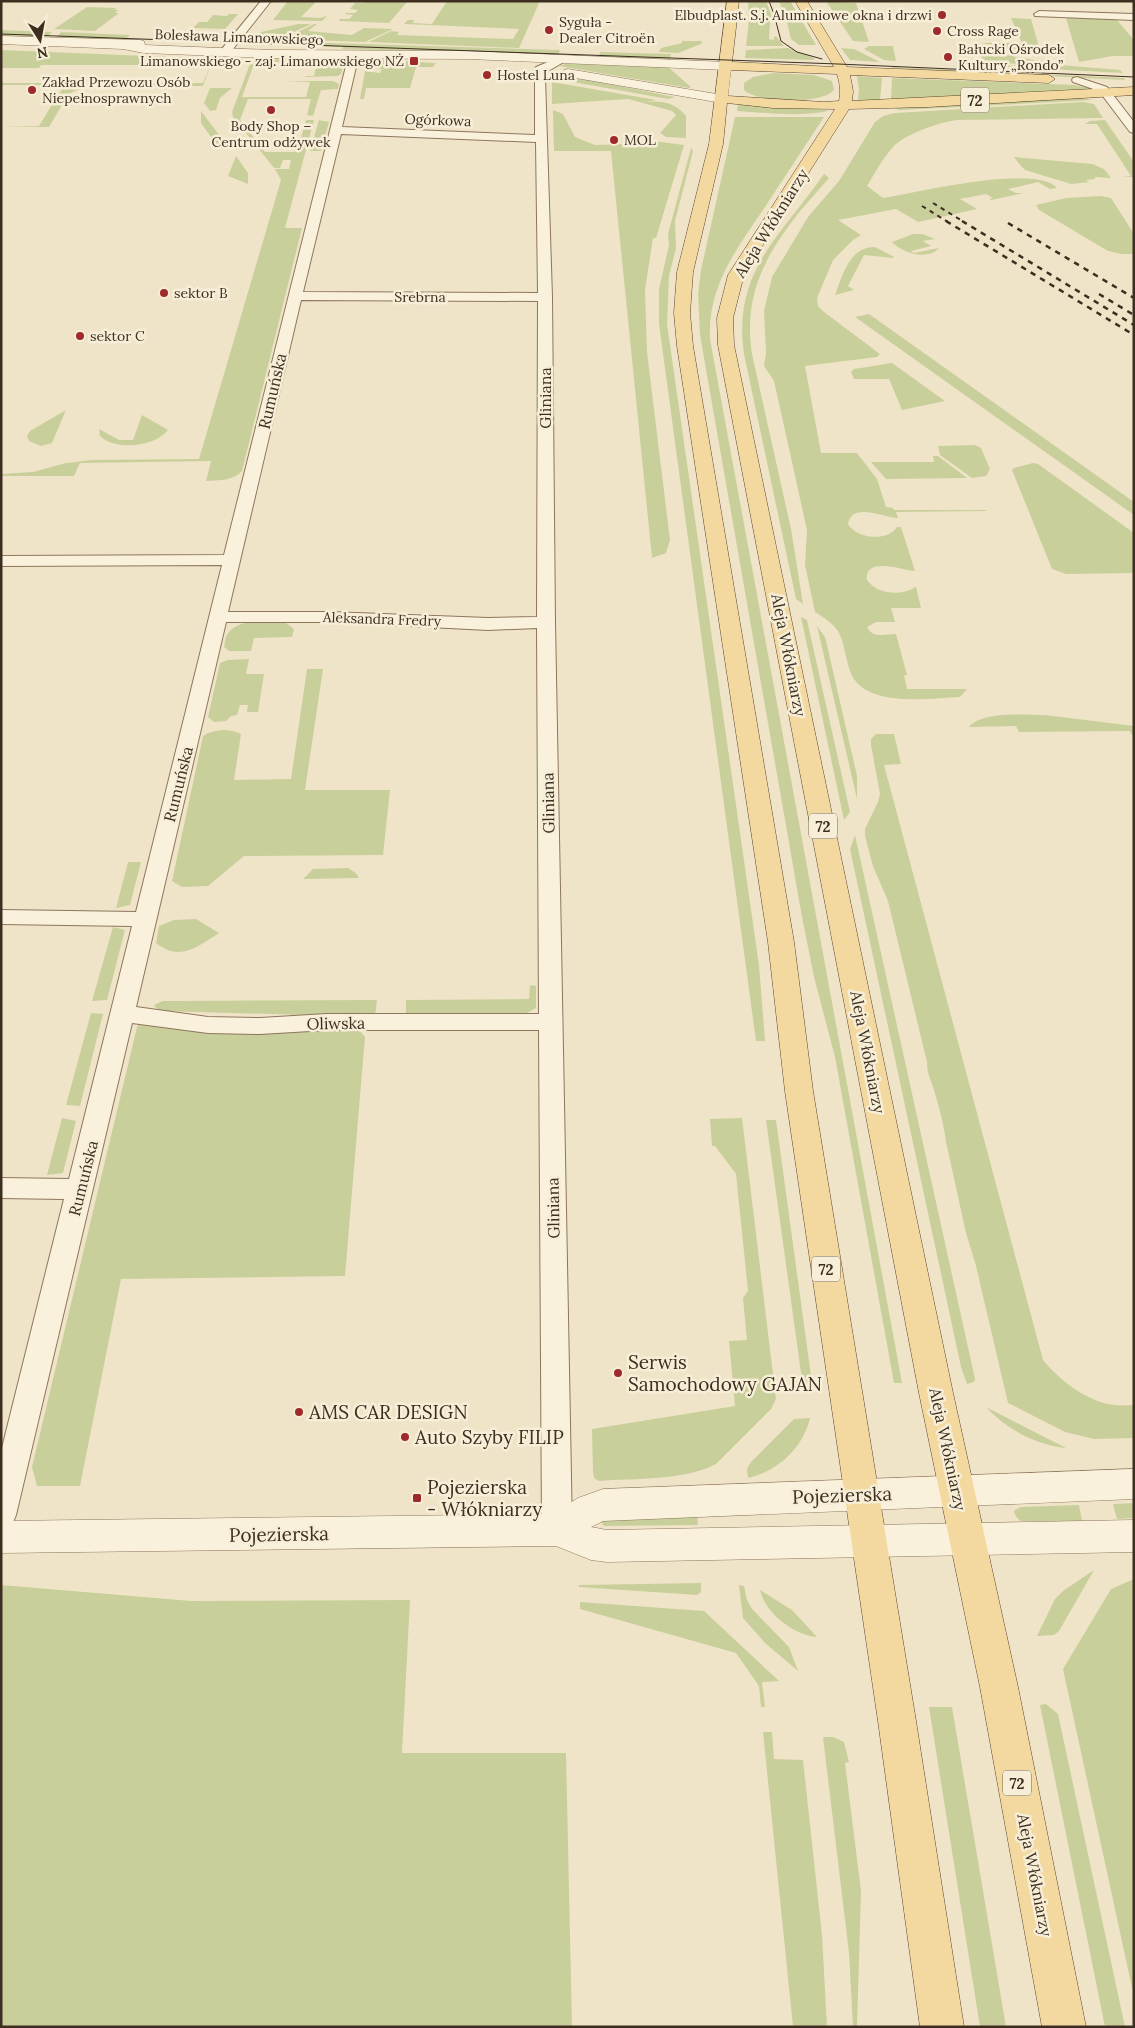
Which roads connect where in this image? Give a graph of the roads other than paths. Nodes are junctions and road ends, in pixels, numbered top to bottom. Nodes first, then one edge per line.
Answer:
1 (266, 1) edge
2 (733, 1) edge
3 (801, 1) edge
4 (1039, 14) dead end
5 (1134, 17) edge
6 (1, 40) edge
7 (227, 50) junction
8 (354, 54) junction
9 (446, 56) junction
10 (564, 59) junction
11 (726, 66) junction
12 (842, 71) junction
13 (540, 73) junction
14 (1077, 80) junction
15 (1134, 82) edge
16 (1134, 91) edge
17 (1106, 92) junction
18 (722, 99) junction
19 (844, 104) junction
20 (335, 130) junction
21 (1134, 130) edge
22 (540, 139) junction
23 (294, 296) junction
24 (545, 297) junction
25 (232, 560) junction
26 (1, 561) edge
27 (218, 617) junction
28 (546, 622) junction
29 (1, 917) edge
30 (145, 919) junction
31 (123, 1013) junction
32 (551, 1022) junction
33 (1, 1188) edge
34 (80, 1189) junction
35 (1134, 1484) edge
36 (956, 1491) junction
37 (862, 1494) junction
38 (1, 1515) edge
39 (557, 1530) junction
40 (1134, 1536) edge
41 (1, 1537) edge
42 (967, 1540) junction
43 (870, 1541) junction
44 (942, 2027) edge
45 (1064, 2027) edge

1 - 7 street
2 - 11 main road
3 - 12 main road
4 - 5 street
6 - 7 street, Bolesława Limanowskiego
7 - 8 street, Bolesława Limanowskiego
8 - 9 street, Bolesława Limanowskiego
8 - 20 street, Rumuńska
9 - 10 street, Bolesława Limanowskiego
9 - 13 street, Bolesława Limanowskiego
10 - 11 street, Bolesława Limanowskiego
10 - 13 street
11 - 12 main road, 72
11 - 18 main road, 72
12 - 14 main road, 72
12 - 19 main road
13 - 18 street, Bolesława Limanowskiego
13 - 22 street, Gliniana
14 - 15 main road, 72
14 - 17 street
16 - 17 main road, 72
17 - 19 main road, 72
17 - 21 street
18 - 19 main road
18 - 37 main road, 72
19 - 36 main road, Aleja Włókniarzy / 72
20 - 22 street, Ogórkowa
20 - 23 street, Rumuńska
22 - 24 street, Gliniana
23 - 24 street, Srebrna
23 - 25 street, Rumuńska
24 - 28 street, Gliniana
25 - 26 street
25 - 27 street, Rumuńska
27 - 28 street, Aleksandra Fredry
27 - 30 street, Rumuńska
28 - 32 street, Gliniana
29 - 30 street
30 - 31 street, Rumuńska
31 - 32 street, Oliwska
31 - 34 street, Rumuńska
32 - 39 street, Gliniana
33 - 34 street
34 - 38 street, Rumuńska
35 - 36 street, Pojezierska
36 - 37 street, Pojezierska
36 - 42 main road, Aleja Włókniarzy / 72
37 - 39 street, Pojezierska
37 - 43 main road, 72
39 - 41 street, Pojezierska
39 - 43 street, Pojezierska
40 - 42 street, Pojezierska
42 - 43 street, Pojezierska
42 - 45 main road, Aleja Włókniarzy / 72
43 - 44 main road, 72

